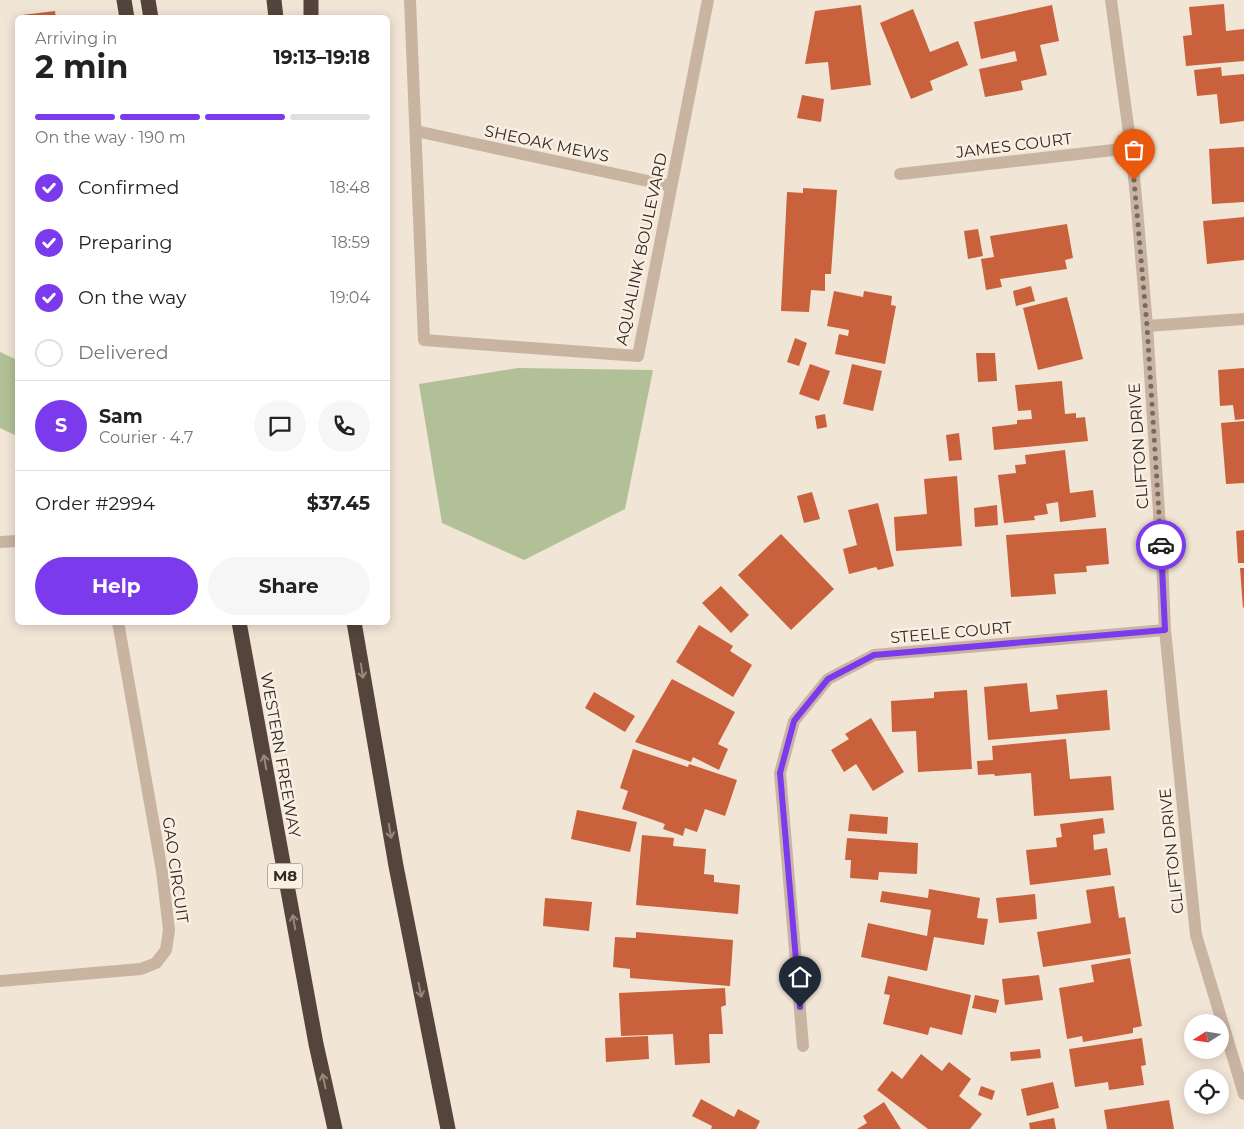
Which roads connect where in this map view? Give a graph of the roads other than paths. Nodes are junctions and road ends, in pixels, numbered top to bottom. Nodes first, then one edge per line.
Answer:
1 (124, 0) edge
2 (148, 0) edge
3 (274, 0) edge
4 (311, 0) edge
5 (410, 0) edge
6 (708, 0) edge
7 (1111, 0) edge
8 (126, 15) edge
9 (150, 15) edge
10 (276, 15) edge
11 (311, 15) edge
12 (416, 131) junction
13 (1131, 148) junction
14 (900, 174) dead end
15 (671, 186) junction
16 (1244, 319) edge
17 (1147, 326) junction
18 (0, 542) edge
19 (15, 542) edge
20 (119, 625) edge
21 (240, 625) edge
22 (355, 625) edge
23 (1165, 630) junction
24 (0, 981) edge
25 (803, 1046) dead end
26 (1244, 1094) edge
27 (335, 1129) edge
28 (448, 1129) edge

1 - 8 highway
2 - 9 highway
3 - 10 highway
4 - 11 highway
5 - 12 street
6 - 15 street, AQUALINK BOULEVARD
7 - 13 street, CLIFTON DRIVE
12 - 15 street, SHEOAK MEWS
12 - 15 street, AQUALINK BOULEVARD
13 - 14 street, JAMES COURT
13 - 17 street, CLIFTON DRIVE
16 - 17 street
17 - 23 street, CLIFTON DRIVE
18 - 19 street
20 - 24 street, GAO CIRCUIT
27 -> 21 highway, WESTERN FREEWAY / M8
22 -> 28 highway
23 - 25 street, STEELE COURT
23 - 26 street, CLIFTON DRIVE

